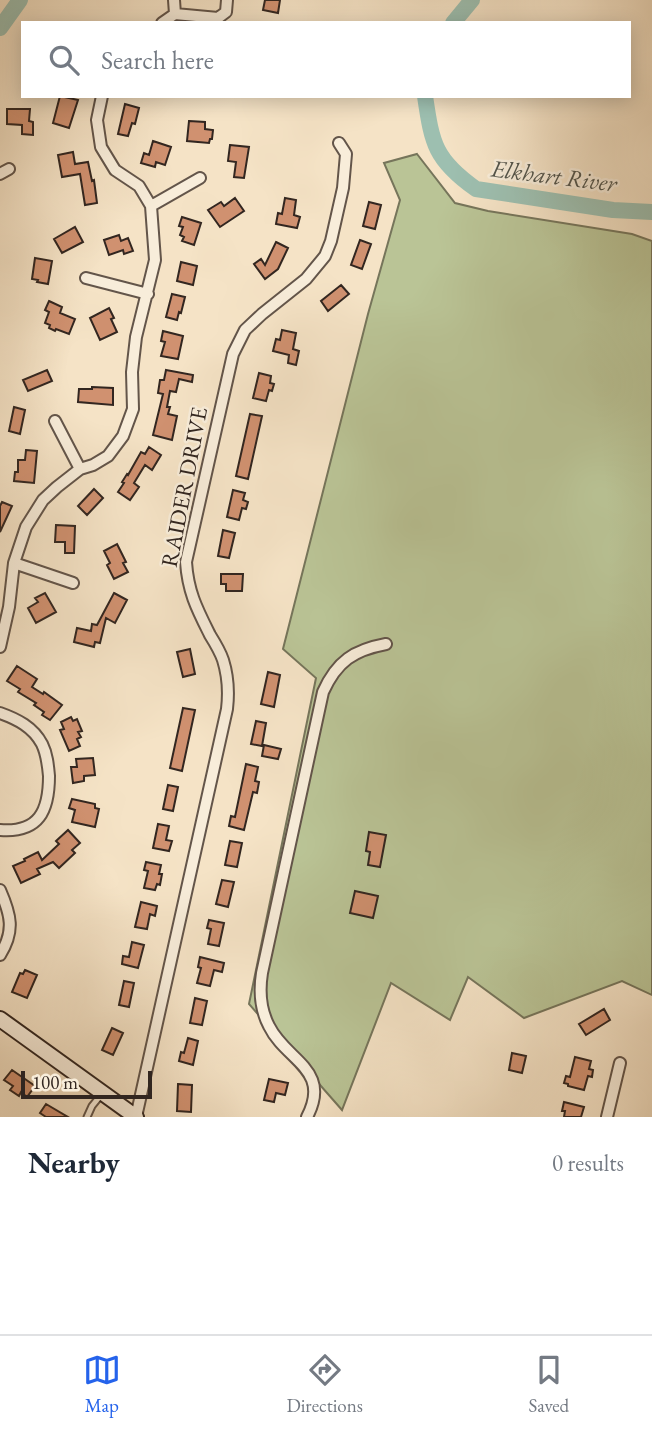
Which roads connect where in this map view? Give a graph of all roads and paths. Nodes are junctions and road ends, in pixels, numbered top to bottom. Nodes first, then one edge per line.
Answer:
1 (174, 0) edge
2 (227, 0) edge
3 (175, 14) junction
4 (165, 21) edge
5 (102, 98) edge
6 (339, 143) dead end
7 (200, 178) dead end
8 (151, 206) junction
9 (86, 278) dead end
10 (148, 294) junction
11 (54, 421) dead end
12 (80, 469) junction
13 (14, 563) junction
14 (73, 583) dead end
15 (386, 644) dead end
16 (0, 647) edge
17 (0, 713) edge
18 (0, 830) edge
19 (0, 890) edge
20 (0, 955) edge
21 (0, 1019) edge
22 (620, 1063) dead end
23 (103, 1092) junction
24 (87, 1117) edge
25 (136, 1117) edge
26 (307, 1117) edge
27 (607, 1117) edge

1 - 3 street
2 - 3 street
3 - 4 street
5 - 8 street
6 - 25 street, RAIDER DRIVE
7 - 8 street
8 - 10 street
9 - 10 street
10 - 12 street
11 - 12 street
12 - 13 street
13 - 14 street
13 - 16 street
15 - 26 street
17 - 18 street
19 - 20 street
21 - 23 street
22 - 27 street
23 - 24 lane
23 - 25 street

